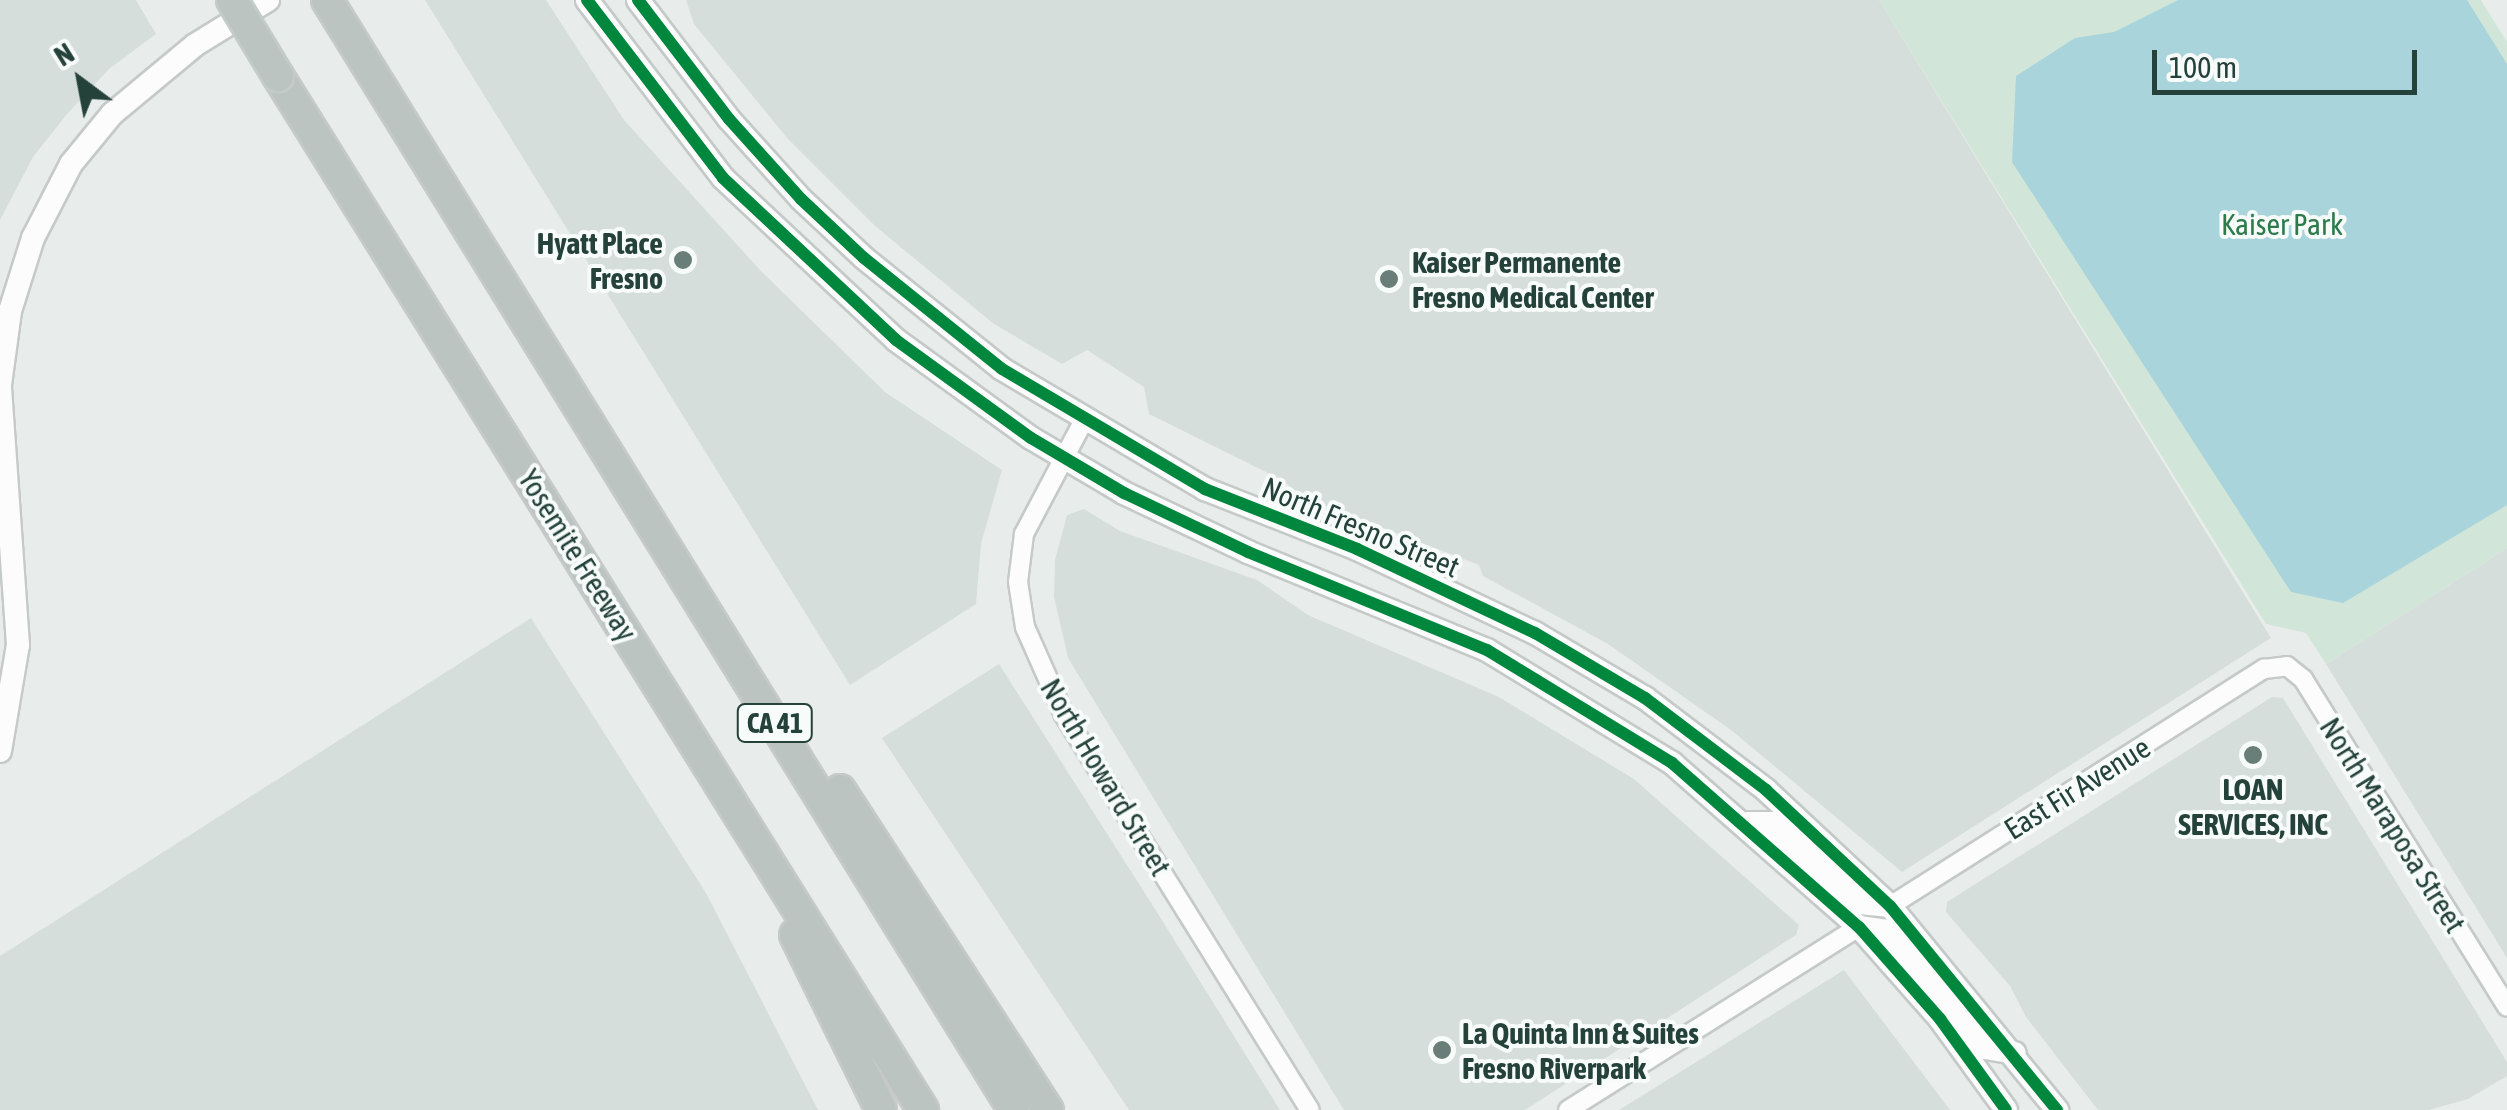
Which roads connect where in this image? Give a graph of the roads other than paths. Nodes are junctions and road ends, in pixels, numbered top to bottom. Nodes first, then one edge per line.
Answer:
1 (232, 0) edge
2 (268, 0) edge
3 (328, 0) edge
4 (587, 0) edge
5 (638, 0) edge
6 (537, 336) junction
7 (1083, 422) junction
8 (1060, 457) junction
9 (2264, 670) joint
10 (0, 751) edge
11 (724, 789) junction
12 (1748, 823) junction
13 (1890, 906) junction
14 (1859, 927) junction
15 (2507, 1008) edge
16 (2015, 1053) junction
17 (882, 1110) edge
18 (923, 1110) edge
19 (1014, 1110) edge
20 (1048, 1110) edge
21 (1310, 1110) edge
22 (1568, 1110) edge
23 (2006, 1110) edge
24 (2057, 1110) edge

1 - 11 highway, Yosemite Freeway / CA 41, bridge
2 - 10 main road
3 - 6 highway, CA 41
4 - 8 main road, North Fresno Street
5 - 7 main road, North Fresno Street
6 - 19 highway, CA 41
6 - 20 highway
7 - 8 street, North Howard Street
7 - 13 main road, North Fresno Street
8 - 12 main road, North Fresno Street
8 - 21 street, North Howard Street
9 - 13 street, East Fir Avenue
9 - 15 street, North Maraposa Street
11 - 17 highway
11 - 18 highway, Yosemite Freeway / CA 41
12 - 13 main road
12 - 14 main road, North Fresno Street
13 - 16 main road, North Fresno Street
14 - 16 main road
14 - 22 street
14 - 23 main road, North Fresno Street
16 - 24 main road, North Fresno Street

